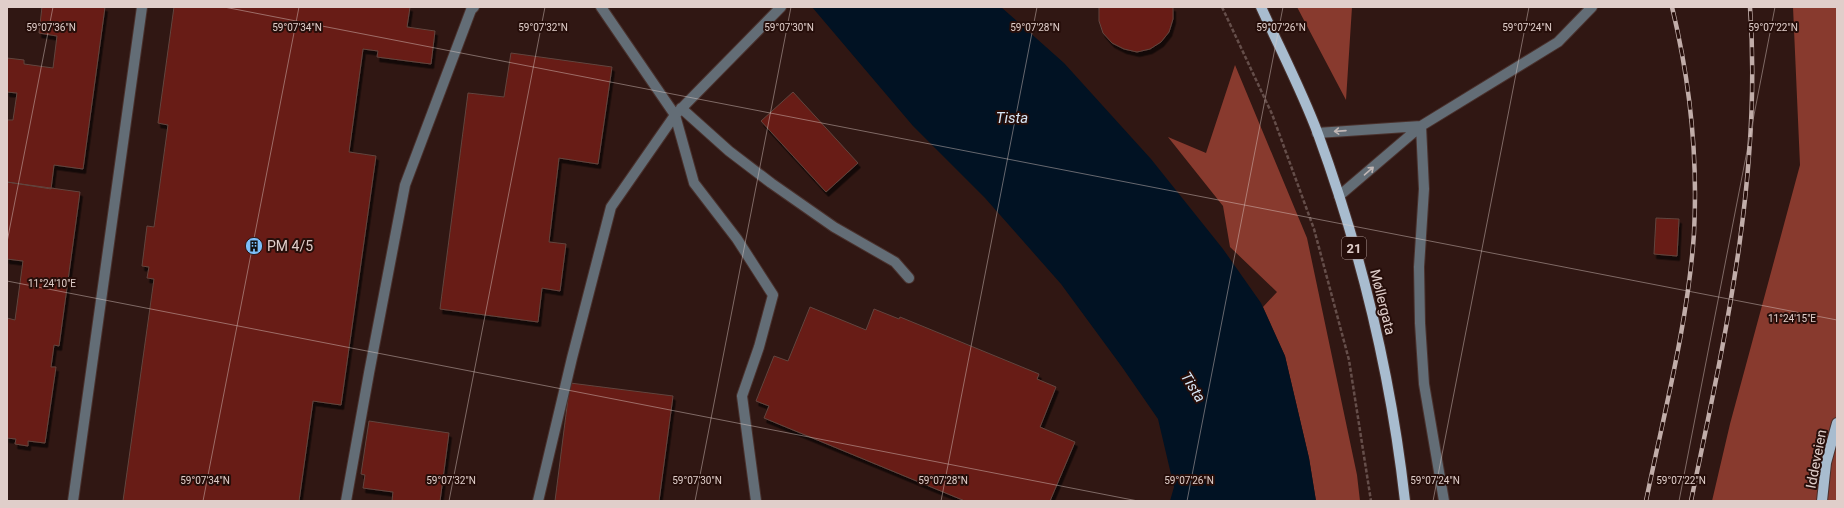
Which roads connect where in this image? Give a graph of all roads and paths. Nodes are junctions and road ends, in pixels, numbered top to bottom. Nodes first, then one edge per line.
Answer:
1 (142, 7) edge
2 (474, 7) edge
3 (601, 7) edge
4 (781, 7) edge
5 (1222, 7) edge
6 (1261, 7) edge
7 (1592, 7) edge
8 (678, 111) junction
9 (1421, 126) junction
10 (1317, 133) junction
11 (1339, 196) junction
12 (909, 278) dead end
13 (1837, 423) edge
14 (73, 501) edge
15 (346, 501) edge
16 (538, 501) edge
17 (756, 501) edge
18 (1372, 501) edge
19 (1405, 501) edge
20 (1444, 501) edge
21 (1822, 501) edge

1 - 14 street
2 - 15 street
3 - 8 street
4 - 8 street
5 - 18 path
6 - 10 main road, Møllergata / 21
7 - 9 street
8 - 12 street
8 - 16 street
8 - 17 street
9 -> 10 street
11 -> 9 street
9 - 20 street
10 - 11 main road, Møllergata / 21
11 - 19 main road, Møllergata / 21
13 - 21 main road, Iddeveien

